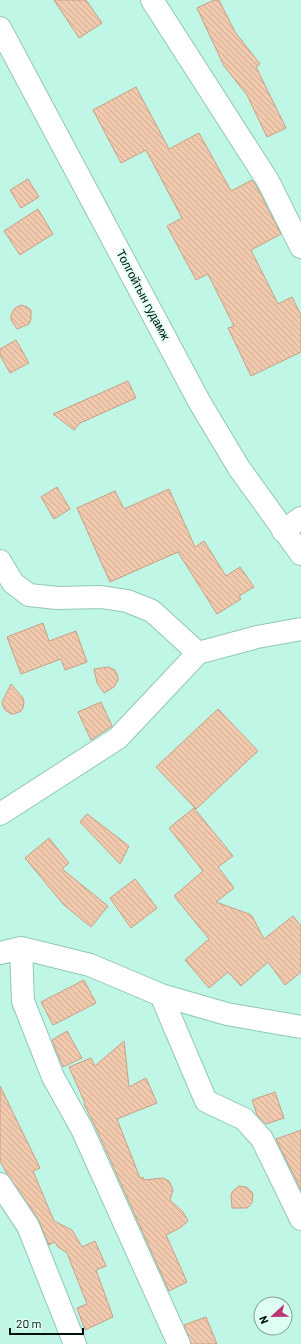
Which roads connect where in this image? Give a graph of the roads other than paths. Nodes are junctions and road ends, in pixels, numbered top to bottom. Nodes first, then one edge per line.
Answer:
1 (152, 0) edge
2 (0, 28) edge
3 (301, 247) edge
4 (301, 518) edge
5 (283, 531) junction
6 (301, 554) edge
7 (0, 561) edge
8 (301, 629) edge
9 (198, 653) junction
10 (0, 814) edge
11 (10, 951) edge
12 (161, 996) junction
13 (301, 1027) edge
14 (0, 1184) edge
15 (301, 1219) edge
16 (75, 1344) edge
17 (179, 1344) edge

1 - 3 street
2 - 5 street, Толгойтын гудамж
4 - 5 street
5 - 6 street, Толгойтын гудамж
7 - 9 street
8 - 9 street
9 - 10 street
11 - 12 street
11 - 17 street
12 - 13 street
12 - 15 street
14 - 16 street

